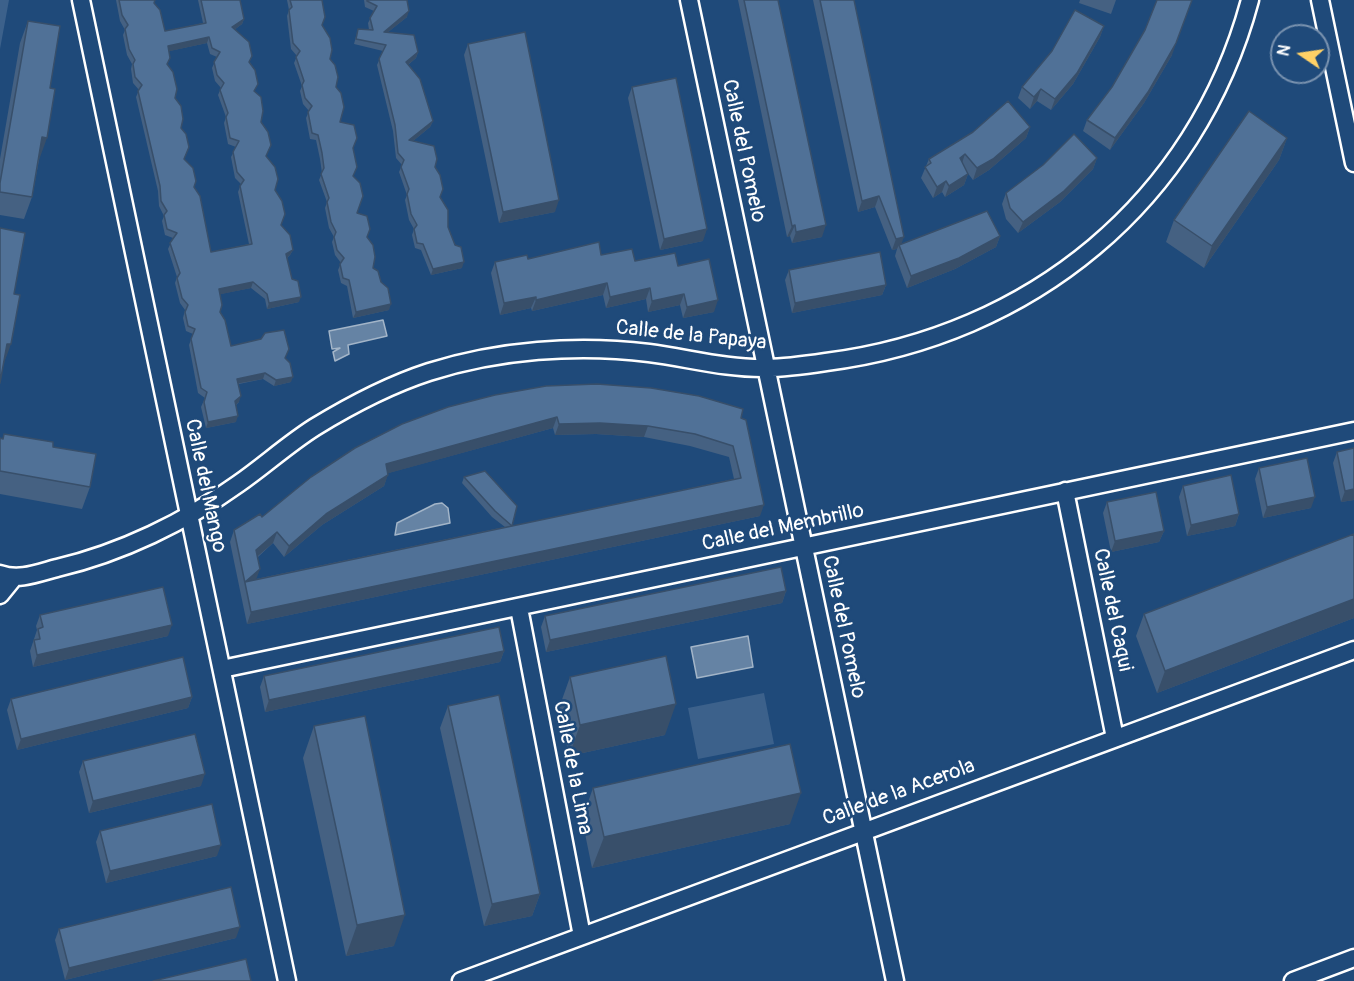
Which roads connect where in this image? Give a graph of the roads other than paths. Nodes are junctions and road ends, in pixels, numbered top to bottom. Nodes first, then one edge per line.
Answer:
1 (81, 0) edge
2 (689, 0) edge
3 (1250, 0) edge
4 (1320, 0) edge
5 (1354, 163) edge
6 (766, 368) junction
7 (1354, 431) edge
8 (1065, 491) junction
9 (188, 516) junction
10 (803, 546) junction
11 (6, 576) edge
12 (0, 595) edge
13 (519, 608) junction
14 (1354, 650) edge
15 (222, 669) junction
16 (1115, 738) junction
17 (863, 830) junction
18 (582, 936) junction
19 (1354, 958) edge
20 (287, 981) edge
21 (461, 981) edge
22 (895, 981) edge
23 (1293, 981) edge

1 - 9 street, Calle del Mango
2 - 6 street, Calle del Pomelo
3 - 6 street, Calle de la Papaya
4 - 5 street
6 - 9 street, Calle de la Papaya
6 - 10 street, Calle del Pomelo
7 - 8 street, Calle del Membrillo
8 - 10 street, Calle del Membrillo
8 - 16 street, Calle del Caqui
9 - 11 street, Calle de la Papaya
9 - 15 street, Calle del Mango
10 - 13 street, Calle del Membrillo
10 - 17 street, Calle del Pomelo
11 - 12 street, Calle de la Papaya
13 - 15 street, Calle del Membrillo
13 - 18 street, Calle de la Lima
14 - 16 street, Calle de la Acerola
15 - 20 street, Calle del Mango
16 - 17 street, Calle de la Acerola
17 - 18 street, Calle de la Acerola
17 - 22 street, Calle del Pomelo
18 - 21 street, Calle de la Acerola
19 - 23 street

